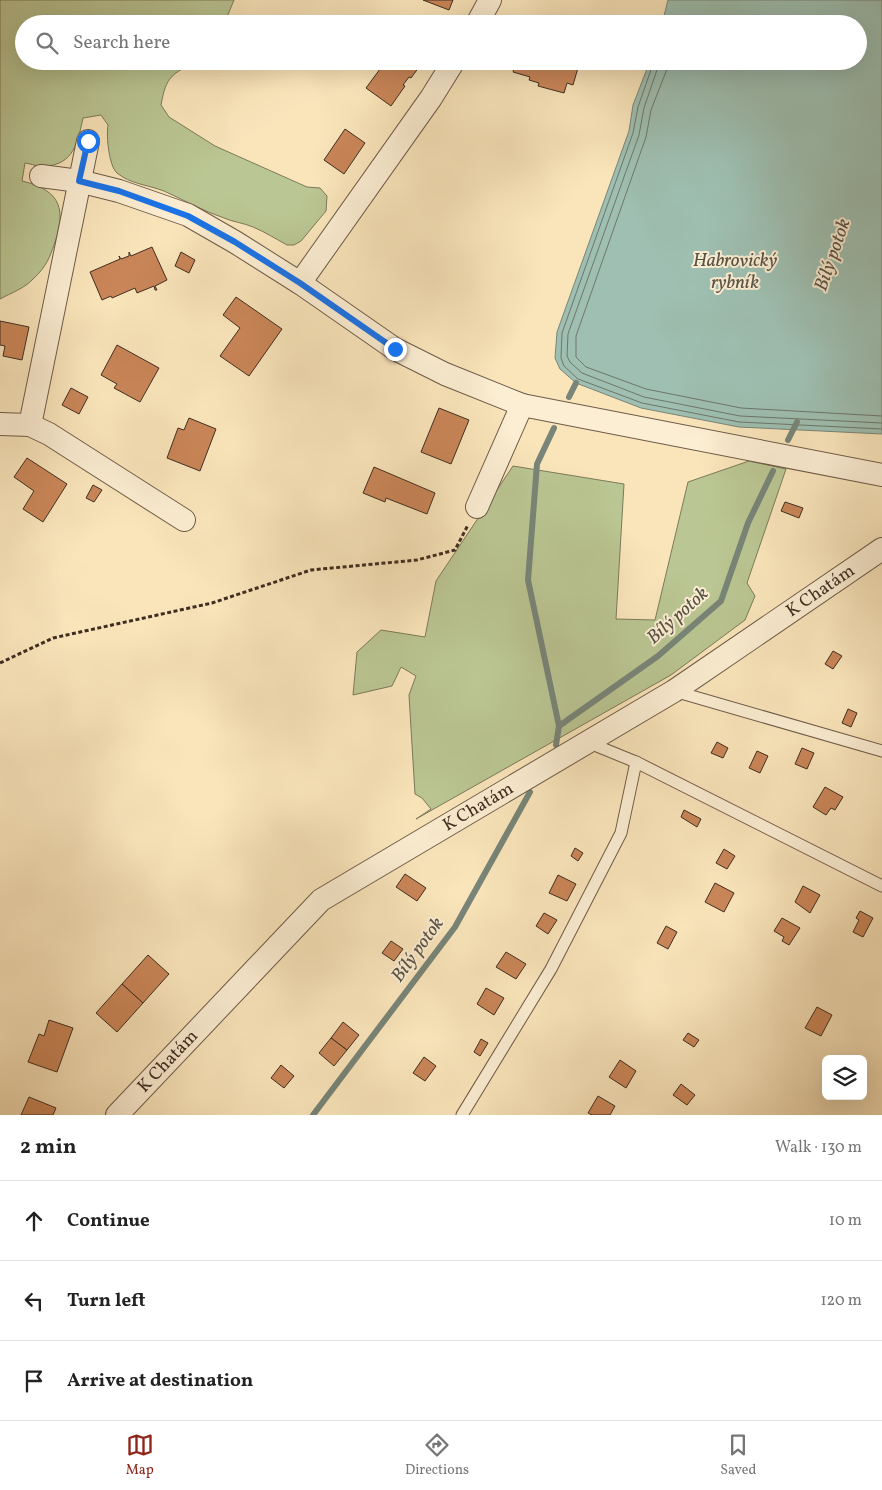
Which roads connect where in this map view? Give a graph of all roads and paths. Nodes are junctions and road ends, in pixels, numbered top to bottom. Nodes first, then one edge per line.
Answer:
1 (490, 0) edge
2 (482, 15) edge
3 (448, 70) edge
4 (88, 141) dead end
5 (40, 176) dead end
6 (79, 181) junction
7 (300, 283) junction
8 (522, 405) junction
9 (0, 424) edge
10 (30, 425) junction
11 (882, 475) edge
12 (477, 507) joint
13 (184, 520) dead end
14 (882, 549) edge
15 (0, 663) edge
16 (674, 691) junction
17 (587, 742) junction
18 (882, 752) edge
19 (636, 762) junction
20 (882, 886) edge
21 (117, 1115) edge
22 (462, 1115) edge

1 - 2 street
3 - 7 street
4 - 6 street
5 - 6 street
6 - 7 street
6 - 10 street
7 - 8 street
8 - 11 street
8 - 12 street
9 - 10 street
10 - 13 street
12 - 15 path
14 - 16 street, K Chatám
16 - 17 street, K Chatám
16 - 18 lane
17 - 19 lane
17 - 21 street, K Chatám
19 - 20 lane
19 - 22 lane

